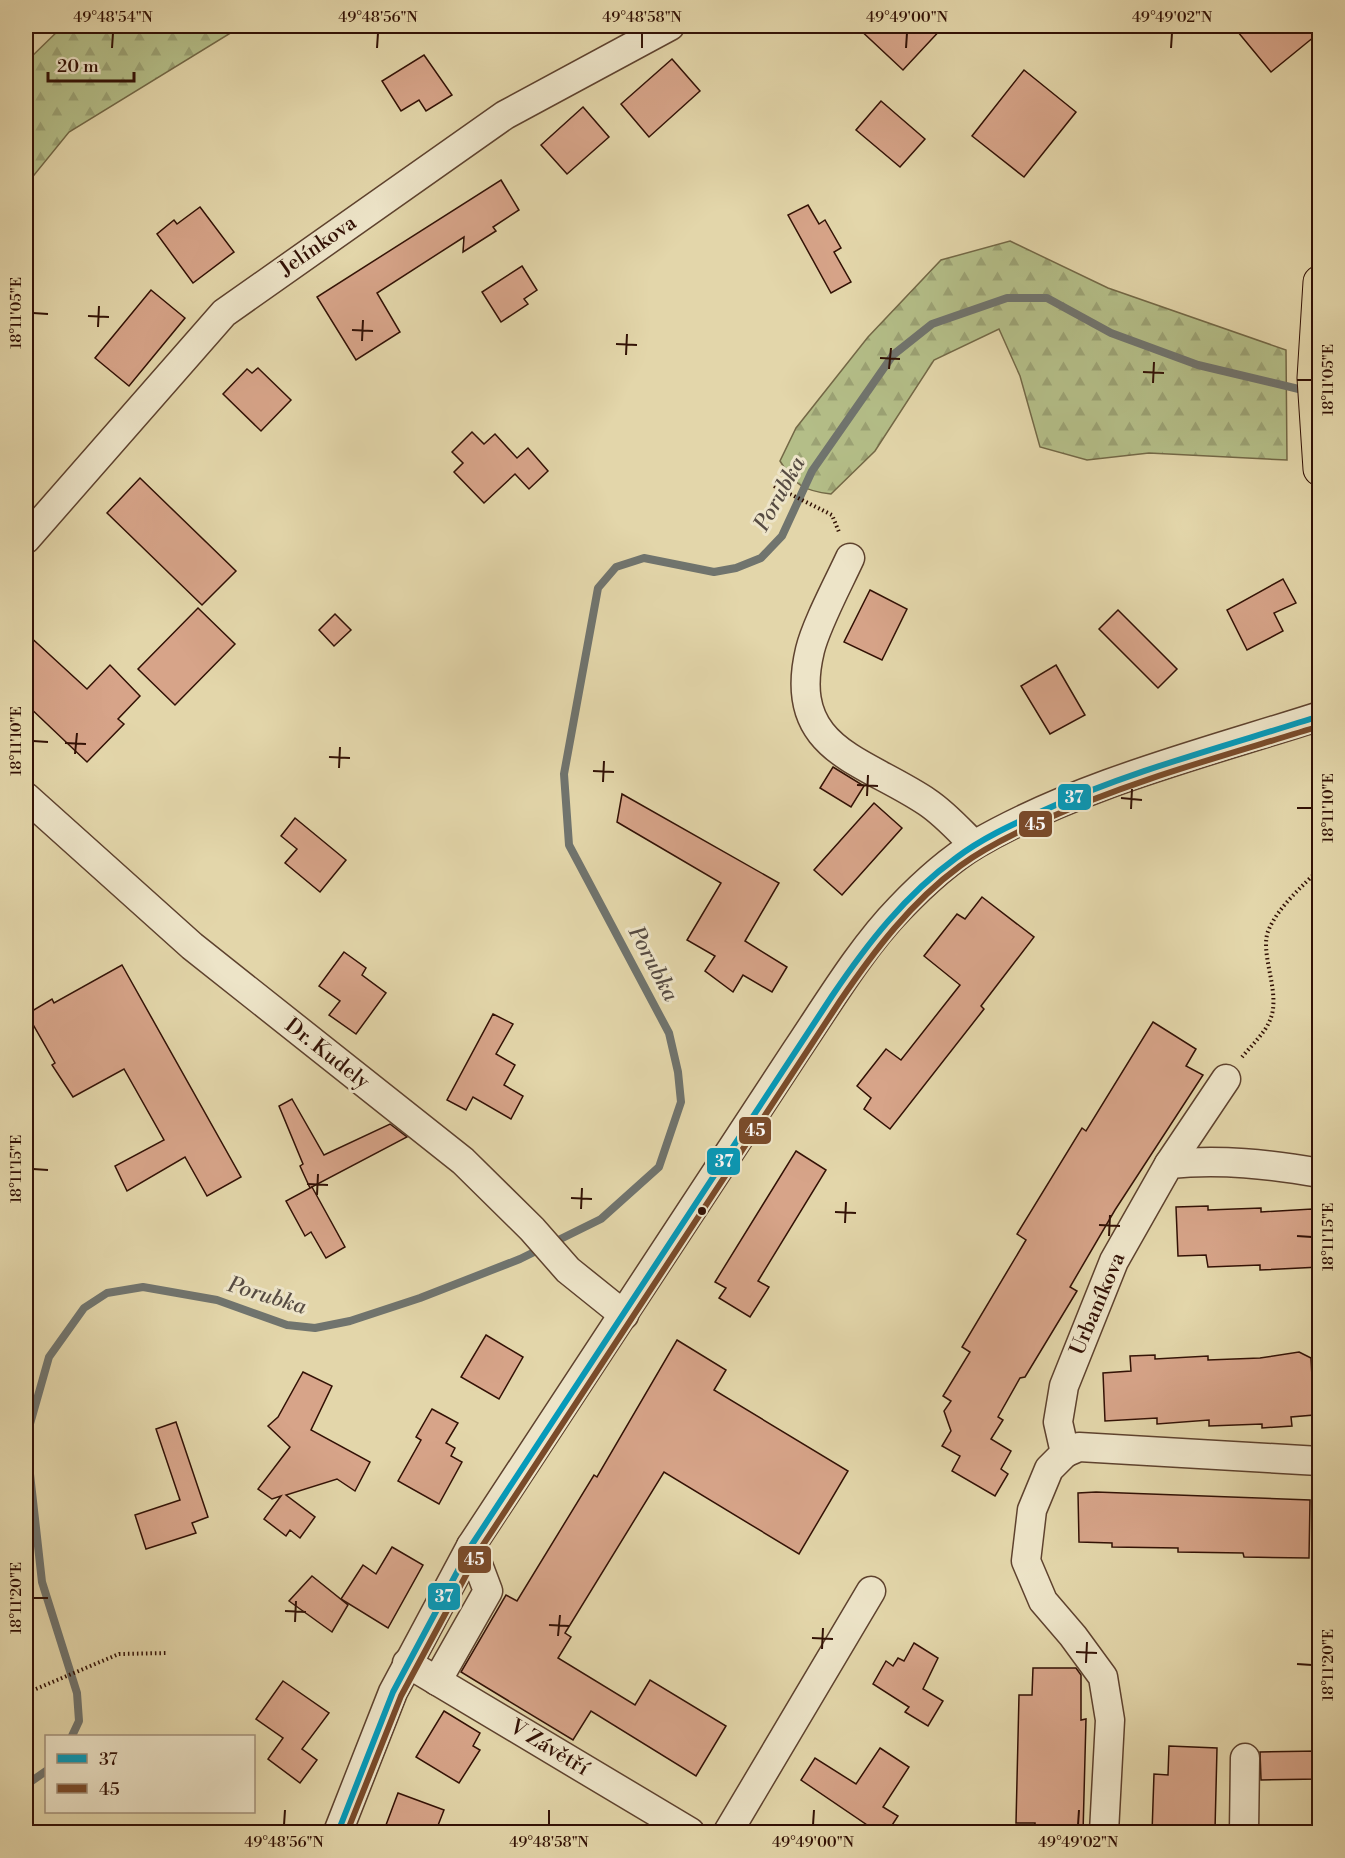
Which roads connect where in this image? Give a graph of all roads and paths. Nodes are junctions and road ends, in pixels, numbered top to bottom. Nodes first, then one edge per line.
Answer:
1 (670, 26) edge
2 (1320, 282) edge
3 (1318, 462) edge
4 (774, 486) dead end
5 (832, 515) dead end
6 (26, 539) edge
7 (850, 558) dead end
8 (1320, 716) edge
9 (26, 797) edge
10 (974, 845) junction
11 (1320, 868) edge
12 (1226, 1079) joint
13 (1169, 1164) junction
14 (1320, 1173) edge
15 (624, 1315) junction
16 (1065, 1453) junction
17 (1319, 1461) edge
18 (471, 1546) junction
19 (871, 1591) dead end
20 (168, 1653) dead end
21 (407, 1663) junction
22 (437, 1681) junction
23 (36, 1689) dead end
24 (1245, 1758) dead end
25 (338, 1833) edge
26 (690, 1833) edge
27 (728, 1833) edge
28 (1104, 1833) edge
29 (1244, 1833) edge

1 - 6 street, Jelínkova
2 - 3 highway
4 - 5 path
7 - 10 street
8 - 10 street
9 - 15 street, Dr. Kudely
10 - 15 street
11 - 12 path
12 - 13 street, Urbaníkova
13 - 14 street
13 - 16 street, Urbaníkova
15 - 18 street
16 - 17 street
16 - 28 street
18 - 21 street
18 - 22 street
19 - 27 street
20 - 23 path
21 - 22 street, V Závětří
21 - 25 street
22 - 26 street, V Závětří
24 - 29 street

